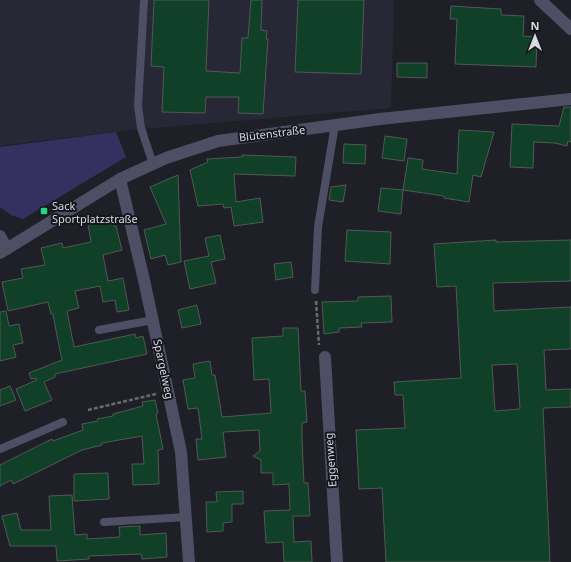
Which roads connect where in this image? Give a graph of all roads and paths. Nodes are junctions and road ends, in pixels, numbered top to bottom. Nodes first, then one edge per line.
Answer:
1 (144, 0) edge
2 (540, 0) edge
3 (571, 29) edge
4 (571, 99) edge
5 (335, 125) junction
6 (153, 164) junction
7 (120, 179) junction
8 (0, 236) edge
9 (3, 251) edge
10 (315, 290) joint
11 (153, 320) junction
12 (99, 330) dead end
13 (325, 357) joint
14 (169, 391) junction
15 (88, 410) dead end
16 (63, 422) dead end
17 (0, 449) edge
18 (187, 517) junction
19 (104, 522) dead end
20 (189, 562) edge
21 (337, 562) edge

1 - 6 lane
2 - 3 street
4 - 5 street, Blütenstraße
5 - 6 street, Blütenstraße
5 - 10 lane
6 - 7 street, Blütenstraße
7 - 9 street, Blütenstraße
7 - 11 street, Spargelweg
8 - 9 street
10 - 13 path
11 - 12 lane
11 - 14 street, Spargelweg
13 - 21 street, Eggenweg
14 - 15 path
14 - 18 street, Spargelweg
16 - 17 lane
18 - 19 lane
18 - 20 street, Spargelweg

